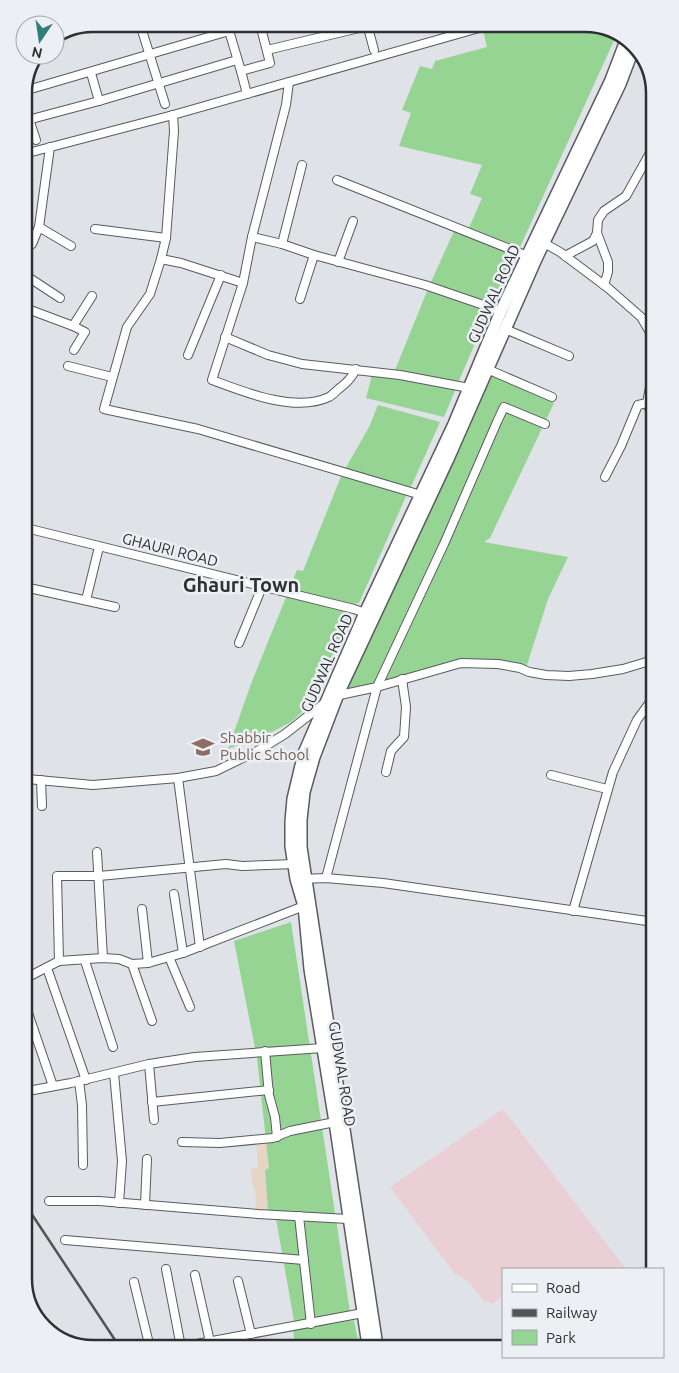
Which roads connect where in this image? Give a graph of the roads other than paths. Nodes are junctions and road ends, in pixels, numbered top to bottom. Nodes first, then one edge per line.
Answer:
1 (143, 33) edge
2 (211, 33) edge
3 (230, 33) edge
4 (262, 33) edge
5 (335, 33) edge
6 (369, 33) edge
7 (461, 33) edge
8 (623, 46) edge
9 (267, 50) junction
10 (374, 50) dead end
11 (150, 54) junction
12 (631, 54) edge
13 (237, 60) junction
14 (241, 70) junction
15 (91, 72) junction
16 (289, 82) junction
17 (160, 83) junction
18 (33, 88) edge
19 (247, 94) junction
20 (98, 101) junction
21 (165, 104) dead end
22 (173, 114) junction
23 (33, 118) edge
24 (33, 134) edge
25 (36, 140) dead end
26 (50, 147) junction
27 (33, 152) edge
28 (646, 159) edge
29 (302, 165) dead end
30 (337, 180) dead end
31 (353, 221) dead end
32 (39, 227) junction
33 (95, 229) dead end
34 (597, 234) junction
35 (252, 237) junction
36 (166, 238) junction
37 (33, 242) edge
38 (544, 243) junction
39 (282, 244) junction
40 (71, 246) dead end
41 (314, 255) junction
42 (565, 256) junction
43 (532, 257) junction
44 (161, 259) junction
45 (338, 262) junction
46 (221, 275) junction
47 (33, 280) edge
48 (243, 283) junction
49 (604, 285) junction
50 (92, 296) dead end
51 (60, 298) dead end
52 (300, 299) dead end
53 (33, 311) edge
54 (501, 312) junction
55 (73, 326) junction
56 (646, 326) edge
57 (505, 329) junction
58 (225, 337) junction
59 (74, 350) dead end
60 (188, 355) dead end
61 (569, 356) dead end
62 (68, 366) dead end
63 (356, 369) junction
64 (488, 369) junction
65 (112, 378) junction
66 (469, 388) junction
67 (552, 397) dead end
68 (646, 402) edge
69 (545, 424) dead end
70 (605, 477) dead end
71 (421, 495) junction
72 (33, 530) edge
73 (99, 547) junction
74 (262, 587) junction
75 (33, 589) edge
76 (86, 600) junction
77 (115, 607) dead end
78 (365, 613) junction
79 (239, 643) dead end
80 (646, 662) edge
81 (402, 679) junction
82 (377, 687) junction
83 (332, 696) junction
84 (646, 709) edge
85 (386, 772) dead end
86 (551, 775) dead end
87 (178, 778) junction
88 (32, 779) edge
89 (41, 780) junction
90 (607, 789) junction
91 (42, 806) dead end
92 (98, 852) dead end
93 (295, 864) junction
94 (189, 867) junction
95 (99, 876) junction
96 (326, 878) junction
97 (301, 879) junction
98 (174, 894) dead end
99 (304, 906) junction
100 (142, 909) dead end
101 (573, 911) junction
102 (646, 921) edge
103 (200, 947) junction
104 (183, 953) junction
105 (169, 957) junction
106 (103, 958) junction
107 (85, 960) junction
108 (59, 961) junction
109 (148, 963) junction
110 (132, 964) junction
111 (47, 968) junction
112 (32, 975) edge
113 (190, 1007) dead end
114 (152, 1021) dead end
115 (32, 1025) edge
116 (113, 1047) dead end
117 (323, 1048) junction
118 (265, 1051) junction
119 (149, 1064) junction
120 (114, 1073) junction
121 (83, 1080) junction
122 (53, 1086) junction
123 (32, 1090) edge
124 (269, 1090) junction
125 (152, 1102) junction
126 (154, 1120) dead end
127 (335, 1122) junction
128 (277, 1136) junction
129 (182, 1142) dead end
130 (147, 1159) dead end
131 (83, 1165) dead end
132 (49, 1200) dead end
133 (119, 1203) junction
134 (145, 1205) junction
135 (299, 1216) junction
136 (348, 1219) junction
137 (65, 1240) dead end
138 (304, 1260) junction
139 (166, 1269) dead end
140 (195, 1275) dead end
141 (238, 1281) dead end
142 (134, 1282) dead end
143 (362, 1313) junction
144 (311, 1324) junction
145 (251, 1334) junction
146 (234, 1337) junction
147 (148, 1340) edge
148 (177, 1340) edge
149 (210, 1340) edge
150 (220, 1340) edge
151 (235, 1340) edge
152 (367, 1340) edge
153 (376, 1340) edge

1 - 11 street
2 - 11 street
3 - 13 street
4 - 9 street
5 - 9 street
6 - 10 street
7 - 16 street
8 - 43 main road, GUDWAL ROAD
9 - 14 street
11 - 15 street
11 - 17 street
12 - 38 main road, GUDWAL ROAD
13 - 14 street
13 - 17 street
14 - 19 street
15 - 18 street
15 - 20 street
16 - 19 street
16 - 35 street
17 - 20 street
17 - 21 street
19 - 22 street
20 - 23 street
22 - 26 street
22 - 36 street
24 - 25 street
26 - 27 street
26 - 32 street
28 - 34 street
29 - 39 street
30 - 43 street
31 - 45 street
32 - 37 street
32 - 40 street
33 - 36 street
34 - 42 street
34 - 49 street
35 - 39 street
35 - 48 street
36 - 44 street
38 - 42 street
38 - 43 main road, GUDWAL ROAD
39 - 41 street
41 - 45 street
41 - 52 street
42 - 49 street
43 - 54 main road, GUDWAL ROAD
43 - 57 main road, GUDWAL ROAD
44 - 46 street
44 - 65 street
45 - 54 street
46 - 48 street
46 - 60 street
47 - 51 street
48 - 58 street
49 - 56 street
50 - 55 street
53 - 55 street
54 - 66 main road, GUDWAL ROAD
55 - 59 street
57 - 61 street
57 - 64 main road, GUDWAL ROAD
58 - 63 street
58 - 63 street
62 - 65 street
63 - 66 street
64 - 67 street
64 - 83 main road, GUDWAL ROAD
65 - 71 street
66 - 71 main road, GUDWAL ROAD
68 - 70 street
69 - 82 street
71 - 78 main road, GUDWAL ROAD
72 - 73 street, GHAURI ROAD
73 - 74 street, GHAURI ROAD
73 - 76 street
74 - 78 street, GHAURI ROAD
74 - 79 street
75 - 76 street
76 - 77 street
78 - 83 main road, GUDWAL ROAD
80 - 81 street
81 - 82 street
81 - 85 street
82 - 83 street
82 - 96 street
83 - 87 street
83 - 93 main road, GUDWAL ROAD
83 - 97 main road, GUDWAL ROAD
84 - 90 street
86 - 90 street
87 - 89 street
87 - 94 street
88 - 89 street
89 - 91 street
90 - 101 street
92 - 95 street
93 - 94 street
93 - 97 main road, GUDWAL ROAD
94 - 95 street
94 - 103 street
95 - 106 street
95 - 108 street
96 - 97 street
96 - 101 street
97 - 99 main road, GUDWAL ROAD
97 - 153 main road, GUDWAL ROAD
98 - 104 street
99 - 103 street
99 - 117 main road, GUDWAL ROAD
100 - 109 street
101 - 102 street
103 - 104 street
104 - 105 street
105 - 109 street
105 - 113 street
106 - 107 street
106 - 110 street
107 - 108 street
107 - 116 street
108 - 111 street
109 - 110 street
110 - 114 street
111 - 112 street
111 - 121 street
115 - 122 street
117 - 118 street
117 - 127 main road, GUDWAL ROAD
118 - 119 street
118 - 124 street
119 - 120 street
119 - 125 street
120 - 121 street
120 - 133 street
121 - 122 street
121 - 131 street
122 - 123 street
124 - 125 street
124 - 128 street
125 - 126 street
127 - 128 street
127 - 136 main road, GUDWAL ROAD
128 - 129 street
130 - 134 street
132 - 133 street
133 - 134 street
134 - 135 street
135 - 136 street
135 - 138 street
136 - 143 main road, GUDWAL ROAD
137 - 138 street
138 - 144 street
139 - 148 street
140 - 149 street
141 - 145 street
142 - 147 street
143 - 144 street
143 - 152 main road, GUDWAL ROAD
144 - 145 street
145 - 146 street
146 - 150 street
146 - 151 street

